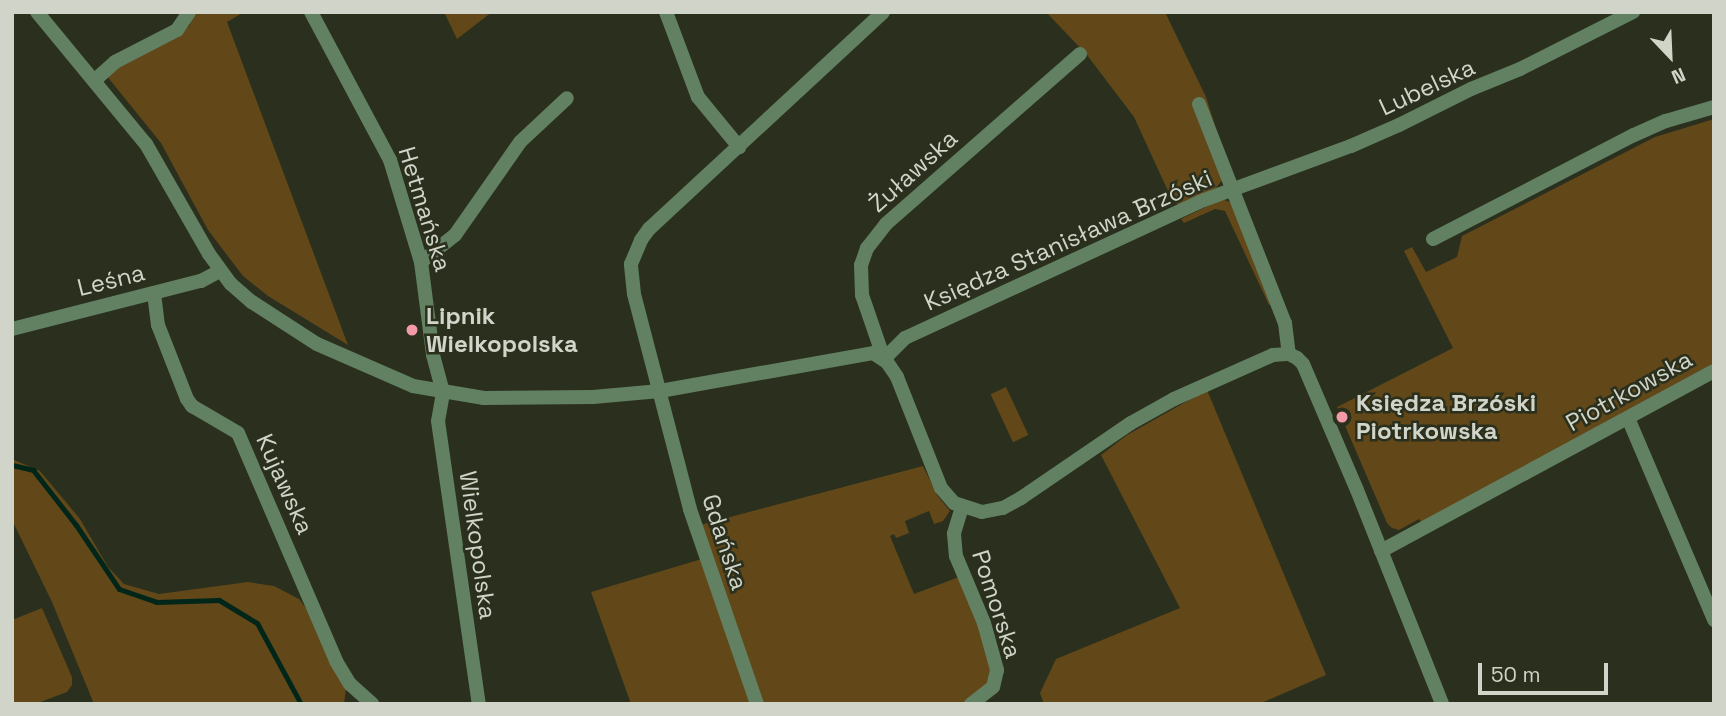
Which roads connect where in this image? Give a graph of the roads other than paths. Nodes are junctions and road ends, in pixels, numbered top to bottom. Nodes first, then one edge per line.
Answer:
1 (37, 12) edge
2 (189, 12) edge
3 (311, 12) edge
4 (666, 12) edge
5 (883, 12) edge
6 (1633, 12) edge
7 (1080, 54) dead end
8 (95, 80) junction
9 (566, 98) dead end
10 (1199, 104) dead end
11 (1714, 107) edge
12 (738, 148) junction
13 (1234, 190) junction
14 (1433, 239) dead end
15 (421, 262) junction
16 (220, 271) junction
17 (154, 293) junction
18 (12, 328) edge
19 (1289, 354) junction
20 (884, 359) junction
21 (1714, 371) edge
22 (660, 390) junction
23 (443, 393) junction
24 (1628, 418) junction
25 (962, 508) junction
26 (1381, 551) junction
27 (1714, 621) edge
28 (479, 703) edge
29 (372, 704) edge
30 (472, 704) edge
31 (757, 704) edge
32 (971, 704) edge
33 (1442, 704) edge

1 - 8 street
2 - 8 street
3 - 15 street, Hetmańska
4 - 12 street
5 - 12 street, Gdańska
6 - 13 street, Lubelska
7 - 20 street, Żuławska
8 - 16 street
9 - 15 street
10 - 13 street
11 - 14 street
12 - 22 street, Gdańska
13 - 19 street, Księdza Stanisława Brzóski
13 - 20 street, Księdza Stanisława Brzóski
15 - 23 street, Hetmańska
16 - 17 street, Leśna
16 - 23 street
17 - 18 street, Leśna
17 - 29 street, Kujawska
19 - 25 street
19 - 26 street, Księdza Stanisława Brzóski
20 - 22 street
20 - 25 street
21 - 24 street, Piotrkowska
22 - 23 street
22 - 31 street, Gdańska
23 - 28 street, Wielkopolska
24 - 26 street, Piotrkowska
24 - 27 street
25 - 32 street, Pomorska
26 - 33 street, Księdza Stanisława Brzóski
28 - 30 street

